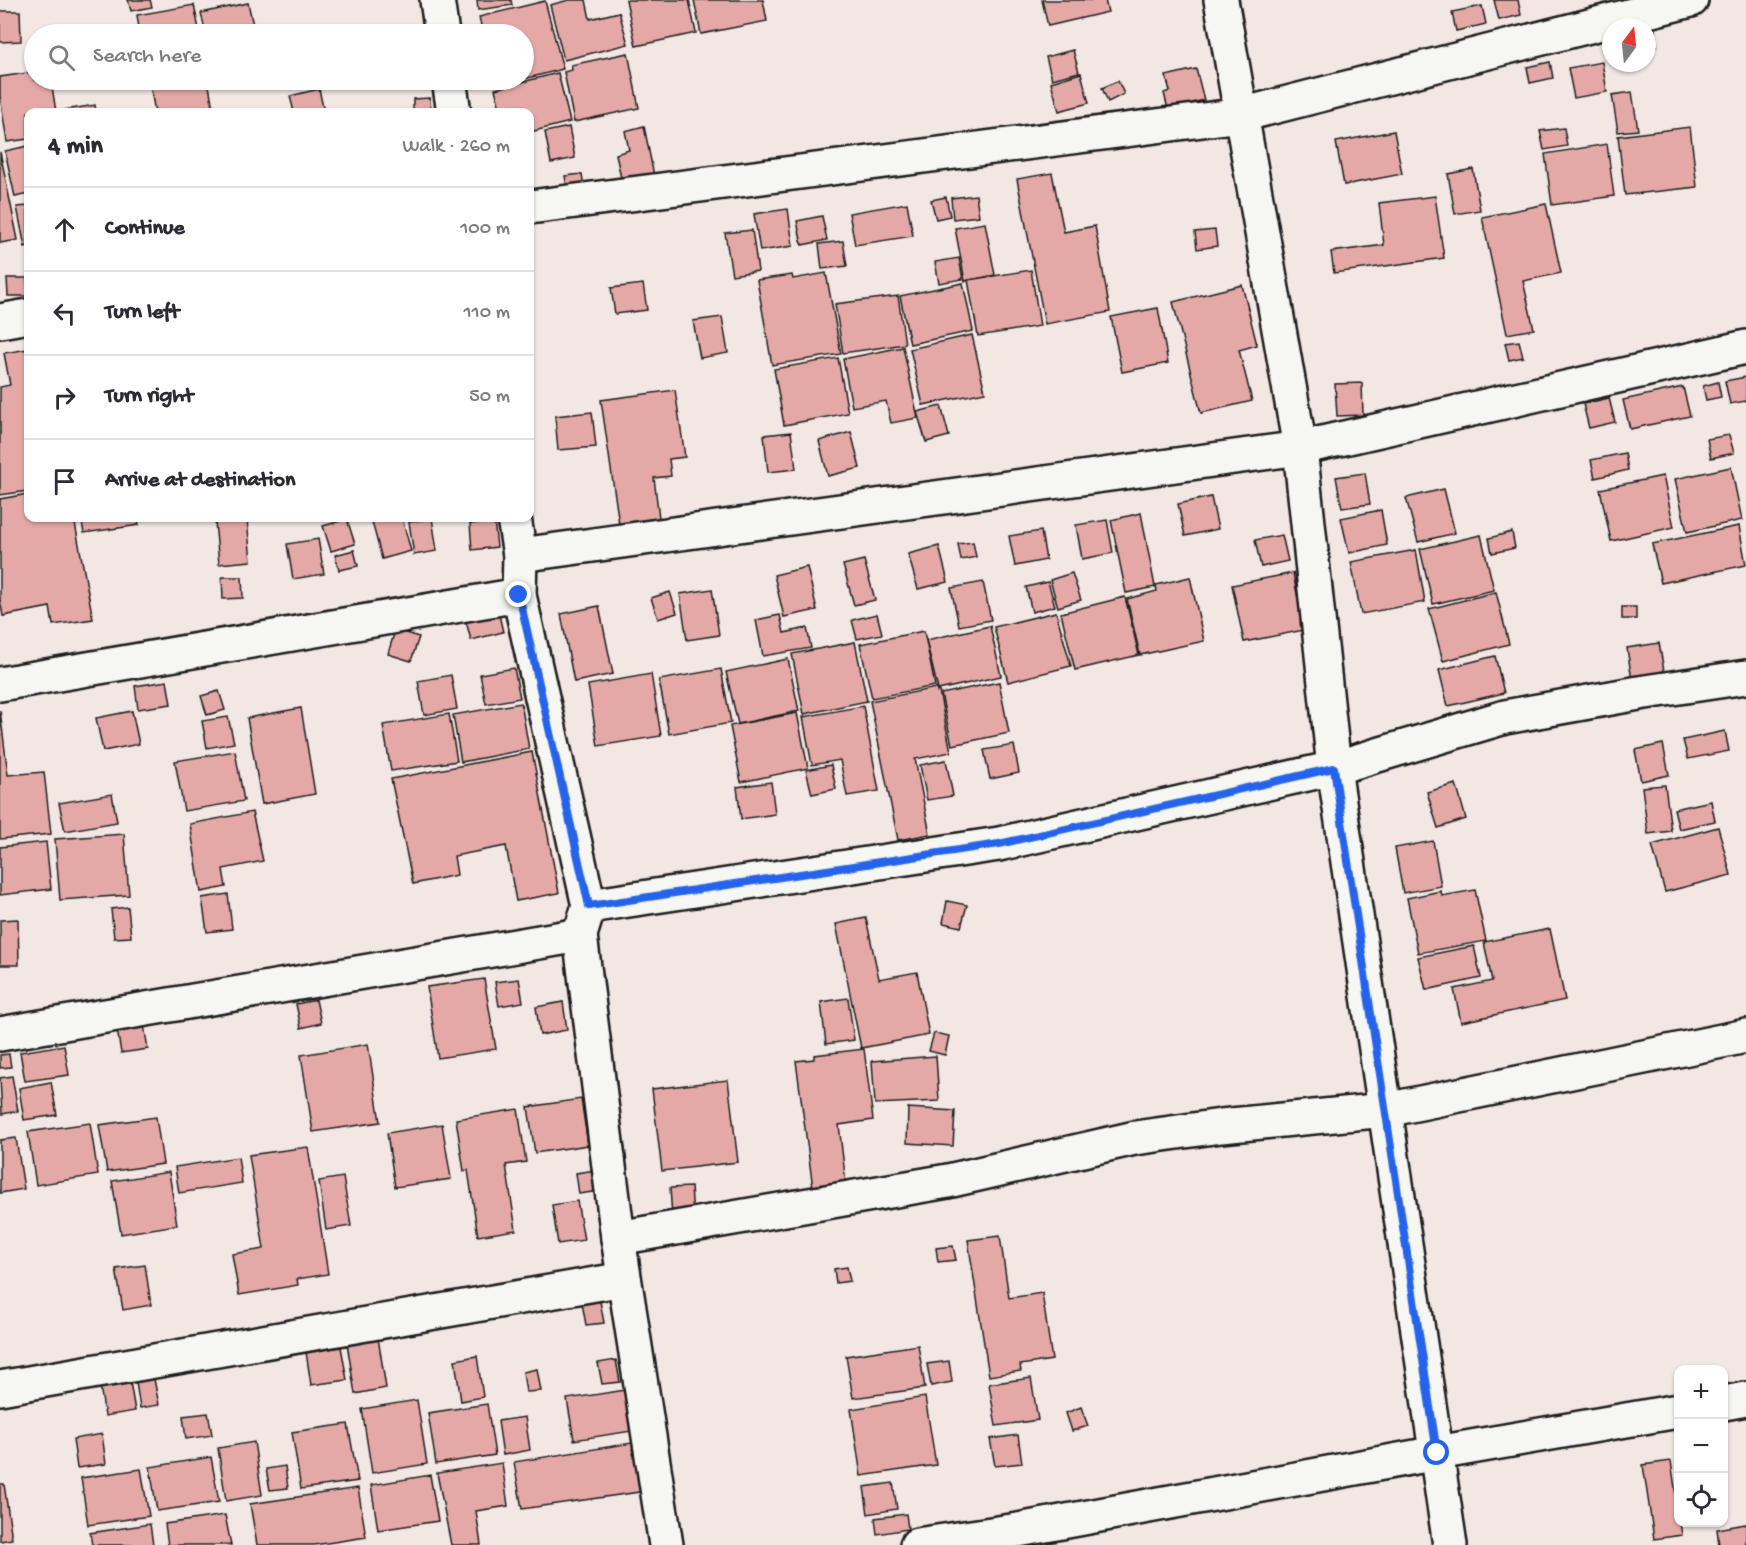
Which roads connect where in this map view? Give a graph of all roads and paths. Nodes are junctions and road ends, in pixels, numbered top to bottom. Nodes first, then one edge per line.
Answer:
1 (437, 0) edge
2 (1221, 0) edge
3 (1691, 0) edge
4 (441, 24) edge
5 (451, 90) edge
6 (453, 108) edge
7 (1241, 115) junction
8 (534, 206) edge
9 (24, 317) edge
10 (0, 321) edge
11 (1746, 347) edge
12 (1300, 448) junction
13 (515, 522) edge
14 (520, 555) junction
15 (519, 595) junction
16 (1746, 676) edge
17 (0, 684) edge
18 (1334, 768) junction
19 (585, 921) junction
20 (0, 1034) edge
21 (1746, 1036) edge
22 (1386, 1110) junction
23 (618, 1238) junction
24 (624, 1279) junction
25 (0, 1388) edge
26 (1746, 1399) edge
27 (1728, 1402) edge
28 (1674, 1412) edge
29 (1437, 1453) junction
30 (666, 1545) edge
31 (917, 1545) edge
32 (1450, 1545) edge

1 - 4 street
2 - 7 street
3 - 7 street
5 - 6 street
7 - 8 street
7 - 12 street
9 - 10 street
11 - 12 street
12 - 14 street
12 - 18 street
13 - 14 street
14 - 15 street
15 - 17 street
15 - 19 street
16 - 18 street
18 - 19 street
18 - 22 street
19 - 20 street
19 - 23 street
21 - 22 street
22 - 23 street
22 - 29 street
23 - 24 street
24 - 25 street
24 - 30 street
26 - 27 street
28 - 29 street
29 - 31 street
29 - 32 street

